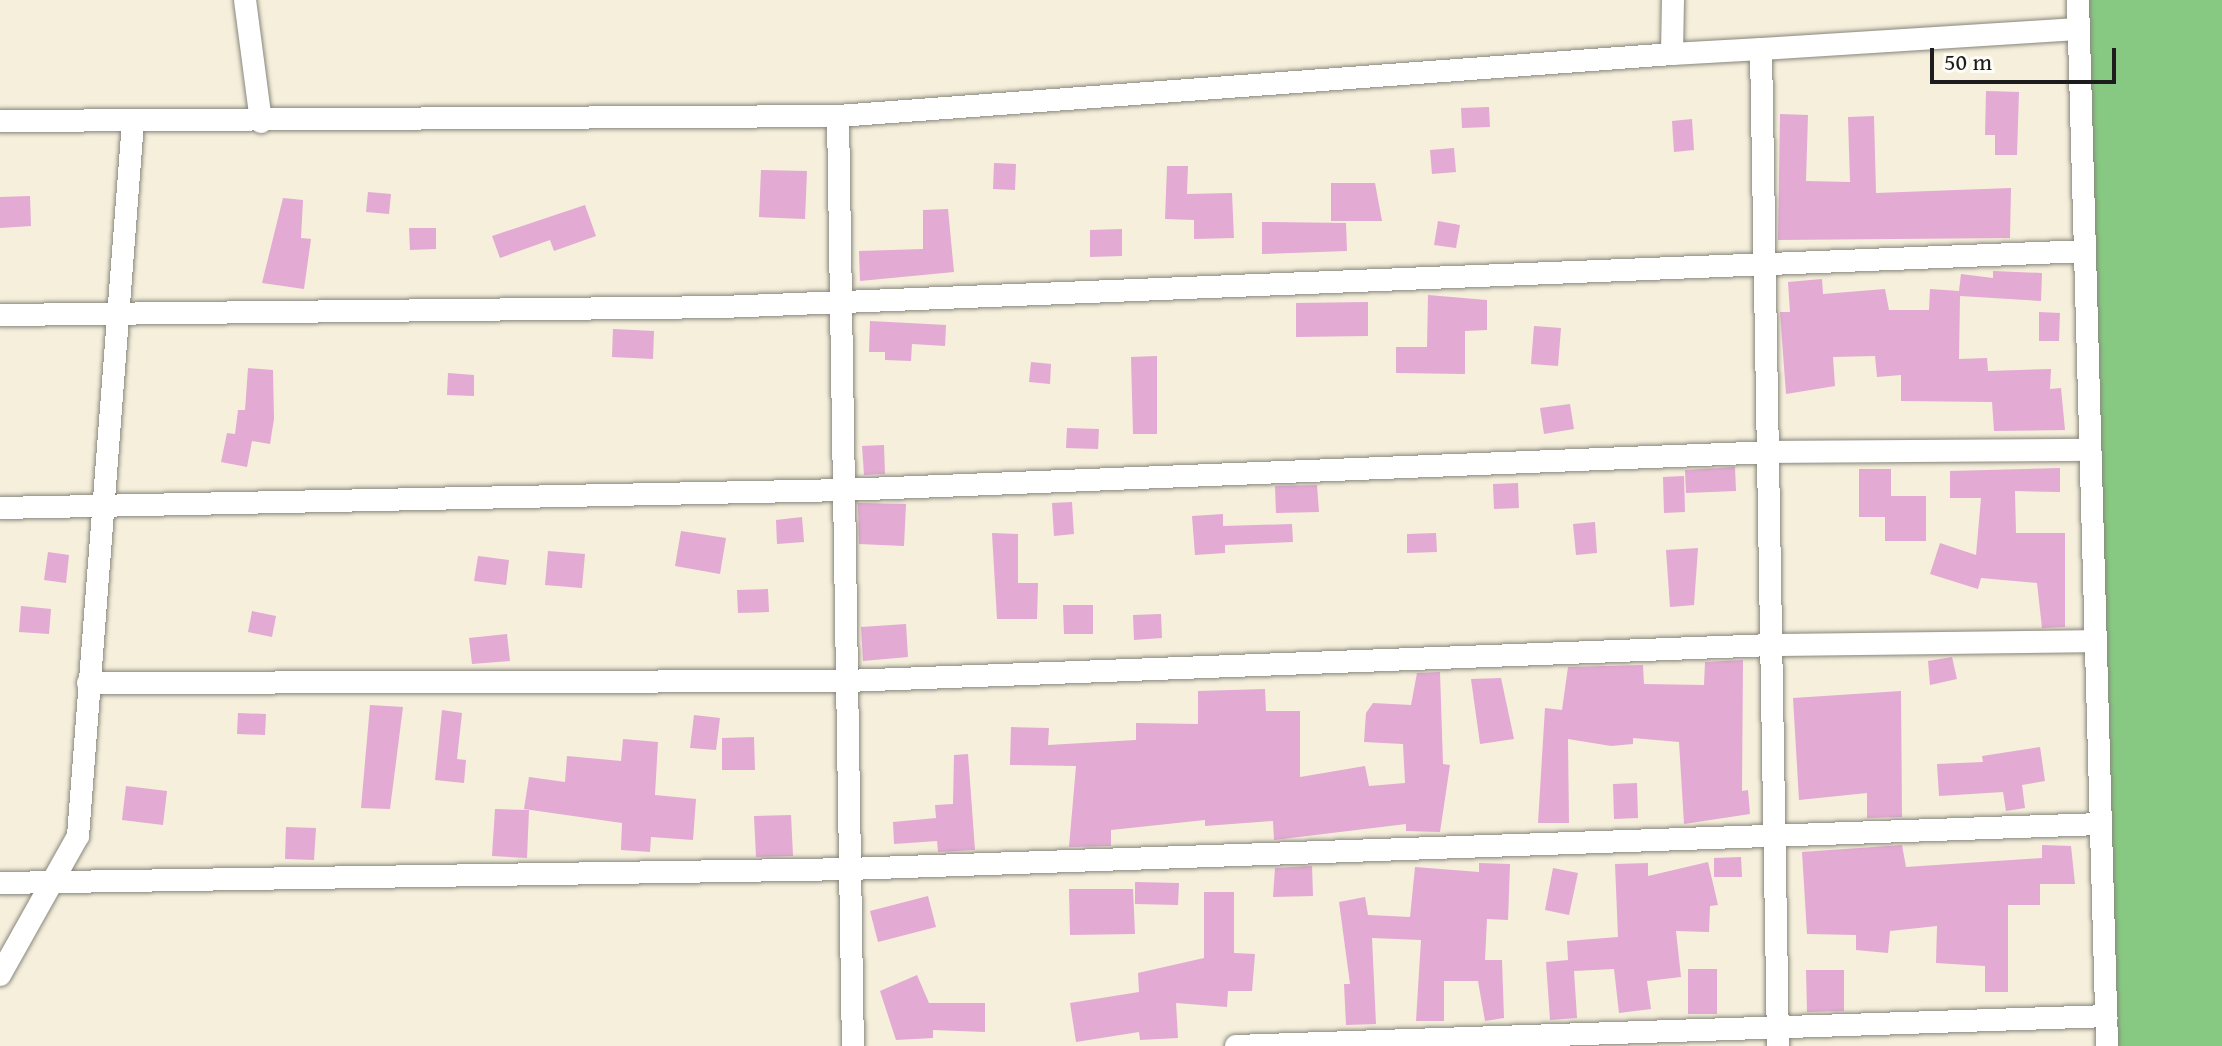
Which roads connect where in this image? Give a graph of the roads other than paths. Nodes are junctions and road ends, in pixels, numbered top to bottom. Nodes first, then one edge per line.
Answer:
1 (245, 0) edge
2 (1673, 0) edge
3 (2078, 0) edge
4 (2078, 29) junction
5 (1761, 49) junction
6 (1672, 54) junction
7 (838, 116) junction
8 (0, 121) edge
9 (261, 122) junction
10 (133, 123) junction
11 (2085, 251) junction
12 (1763, 265) junction
13 (840, 298) junction
14 (0, 315) edge
15 (113, 315) junction
16 (2090, 450) junction
17 (1771, 452) junction
18 (843, 490) junction
19 (99, 506) junction
20 (0, 508) edge
21 (2095, 641) junction
22 (1770, 645) junction
23 (847, 681) junction
24 (88, 683) junction
25 (2099, 824) junction
26 (1770, 836) junction
27 (849, 869) junction
28 (0, 883) edge
29 (53, 884) junction
30 (0, 975) edge
31 (2106, 1016) junction
32 (1778, 1036) edge
33 (853, 1046) edge
34 (1236, 1046) edge
35 (2107, 1046) edge

1 - 9 street
2 - 6 street
3 - 4 street
4 - 5 street
4 - 11 street
5 - 6 street
5 - 12 street
6 - 7 street
7 - 9 street
7 - 13 street
8 - 10 street
9 - 10 street
10 - 15 street
11 - 12 street
11 - 16 street
12 - 13 street
12 - 17 street
13 - 15 street
13 - 18 street
14 - 15 street
15 - 19 street
16 - 17 street
16 - 21 street
17 - 18 street
17 - 22 street
18 - 19 street
18 - 23 street
19 - 20 street
19 - 24 street
21 - 22 street
21 - 25 street
22 - 23 street
22 - 26 street
23 - 24 street
23 - 27 street
24 - 29 street
25 - 26 street
25 - 31 street
26 - 27 street
26 - 32 street
27 - 29 street
27 - 33 street
28 - 29 street
29 - 30 street
31 - 32 street
31 - 35 street
32 - 34 street

